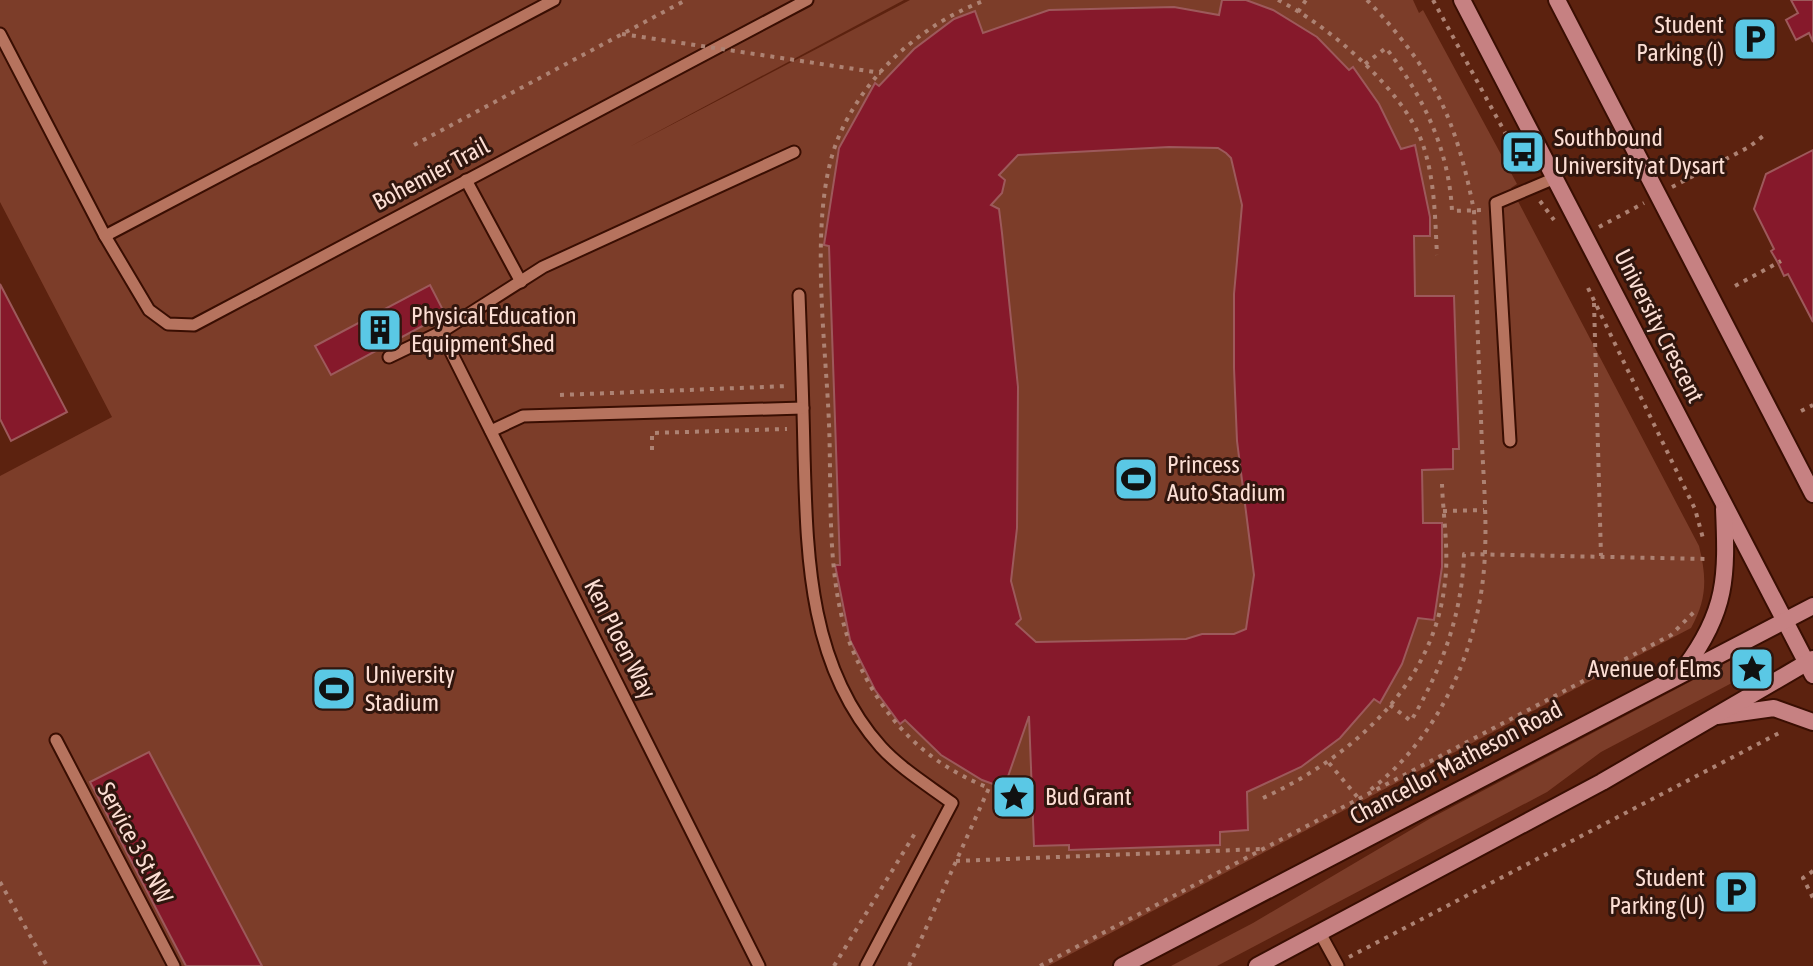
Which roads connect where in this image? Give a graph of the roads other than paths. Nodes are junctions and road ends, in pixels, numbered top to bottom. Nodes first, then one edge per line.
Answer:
1 (554, 0) edge
2 (807, 0) edge
3 (1462, 0) edge
4 (1557, 0) edge
5 (0, 34) edge
6 (794, 152) dead end
7 (1555, 178) junction
8 (466, 180) junction
9 (105, 236) junction
10 (521, 282) junction
11 (799, 295) dead end
12 (441, 332) junction
13 (389, 357) dead end
14 (803, 408) junction
15 (491, 431) junction
16 (1510, 441) dead end
17 (1813, 494) edge
18 (1723, 503) junction
19 (1813, 606) edge
20 (1784, 620) junction
21 (1811, 666) edge
22 (1681, 672) junction
23 (1708, 718) junction
24 (1813, 722) edge
25 (56, 740) dead end
26 (1320, 933) junction
27 (750, 948) junction
28 (1337, 965) edge
29 (174, 966) edge
30 (744, 966) edge
31 (759, 966) edge
32 (866, 966) edge
33 (1122, 966) edge
34 (1257, 966) edge

1 - 9 lane
2 - 8 lane, Bohemier Trail
3 - 7 main road, University Crescent
4 - 17 main road
5 - 9 lane, Bohemier Trail
6 - 10 lane
7 - 16 lane
7 - 18 main road, University Crescent
8 - 9 lane, Bohemier Trail
8 - 10 lane
10 - 12 lane
11 - 14 lane
12 - 13 lane
12 - 15 lane, Ken Ploen Way
14 - 15 lane
14 - 32 lane
15 - 27 lane, Ken Ploen Way
18 - 20 main road, University Crescent
18 - 22 main road
19 - 20 main road, Chancellor Matheson Road
20 - 21 main road, University Crescent
20 - 22 main road, Chancellor Matheson Road
21 - 23 main road
22 - 33 main road, Chancellor Matheson Road
23 - 24 main road
23 - 26 main road
25 - 29 lane, Service 3 St NW
26 - 28 lane
26 - 34 main road
27 - 30 lane
27 - 31 lane, Ken Ploen Way

